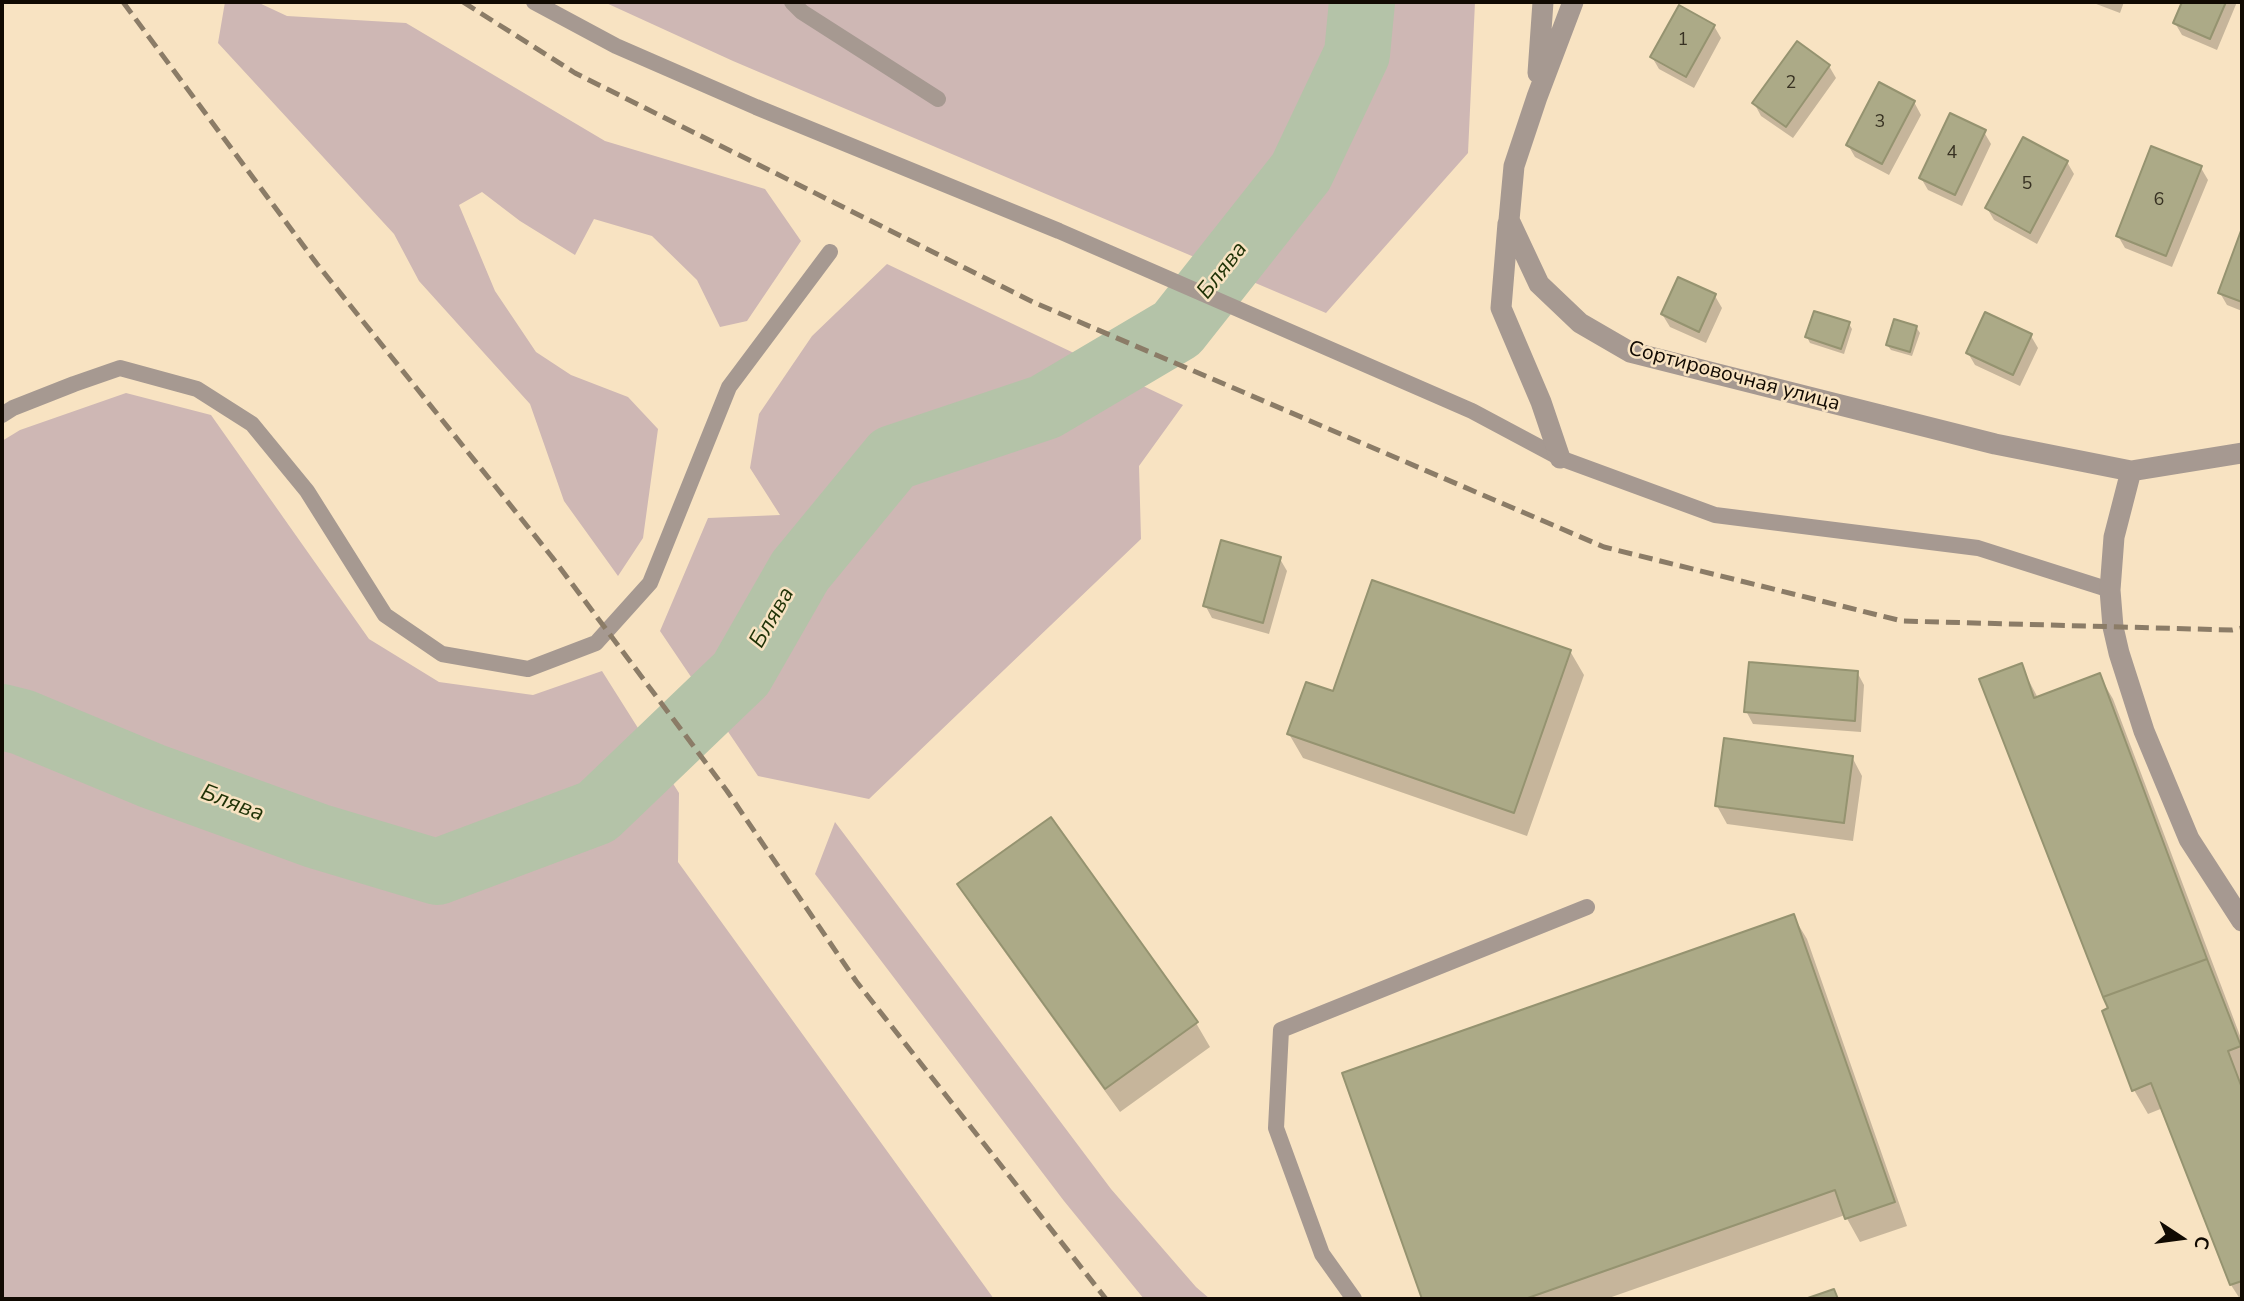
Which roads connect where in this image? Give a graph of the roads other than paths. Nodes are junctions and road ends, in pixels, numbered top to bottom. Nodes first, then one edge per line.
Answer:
1 (534, 2) edge
2 (792, 2) edge
3 (1543, 2) edge
4 (1573, 2) edge
5 (1536, 97) junction
6 (938, 99) dead end
7 (1508, 220) junction
8 (830, 252) dead end
9 (2, 415) edge
10 (2242, 453) edge
11 (1560, 458) junction
12 (2131, 471) junction
13 (2110, 590) junction
14 (1587, 907) dead end
15 (2242, 921) edge
16 (1354, 1299) edge

1 - 11 lane
2 - 6 lane
3 - 5 street
4 - 5 street
5 - 7 street
7 - 11 street
7 - 12 street, Сортировочная улица
8 - 9 lane
10 - 12 street, Сортировочная улица
11 - 13 lane
12 - 13 street
13 - 15 street
14 - 16 lane

